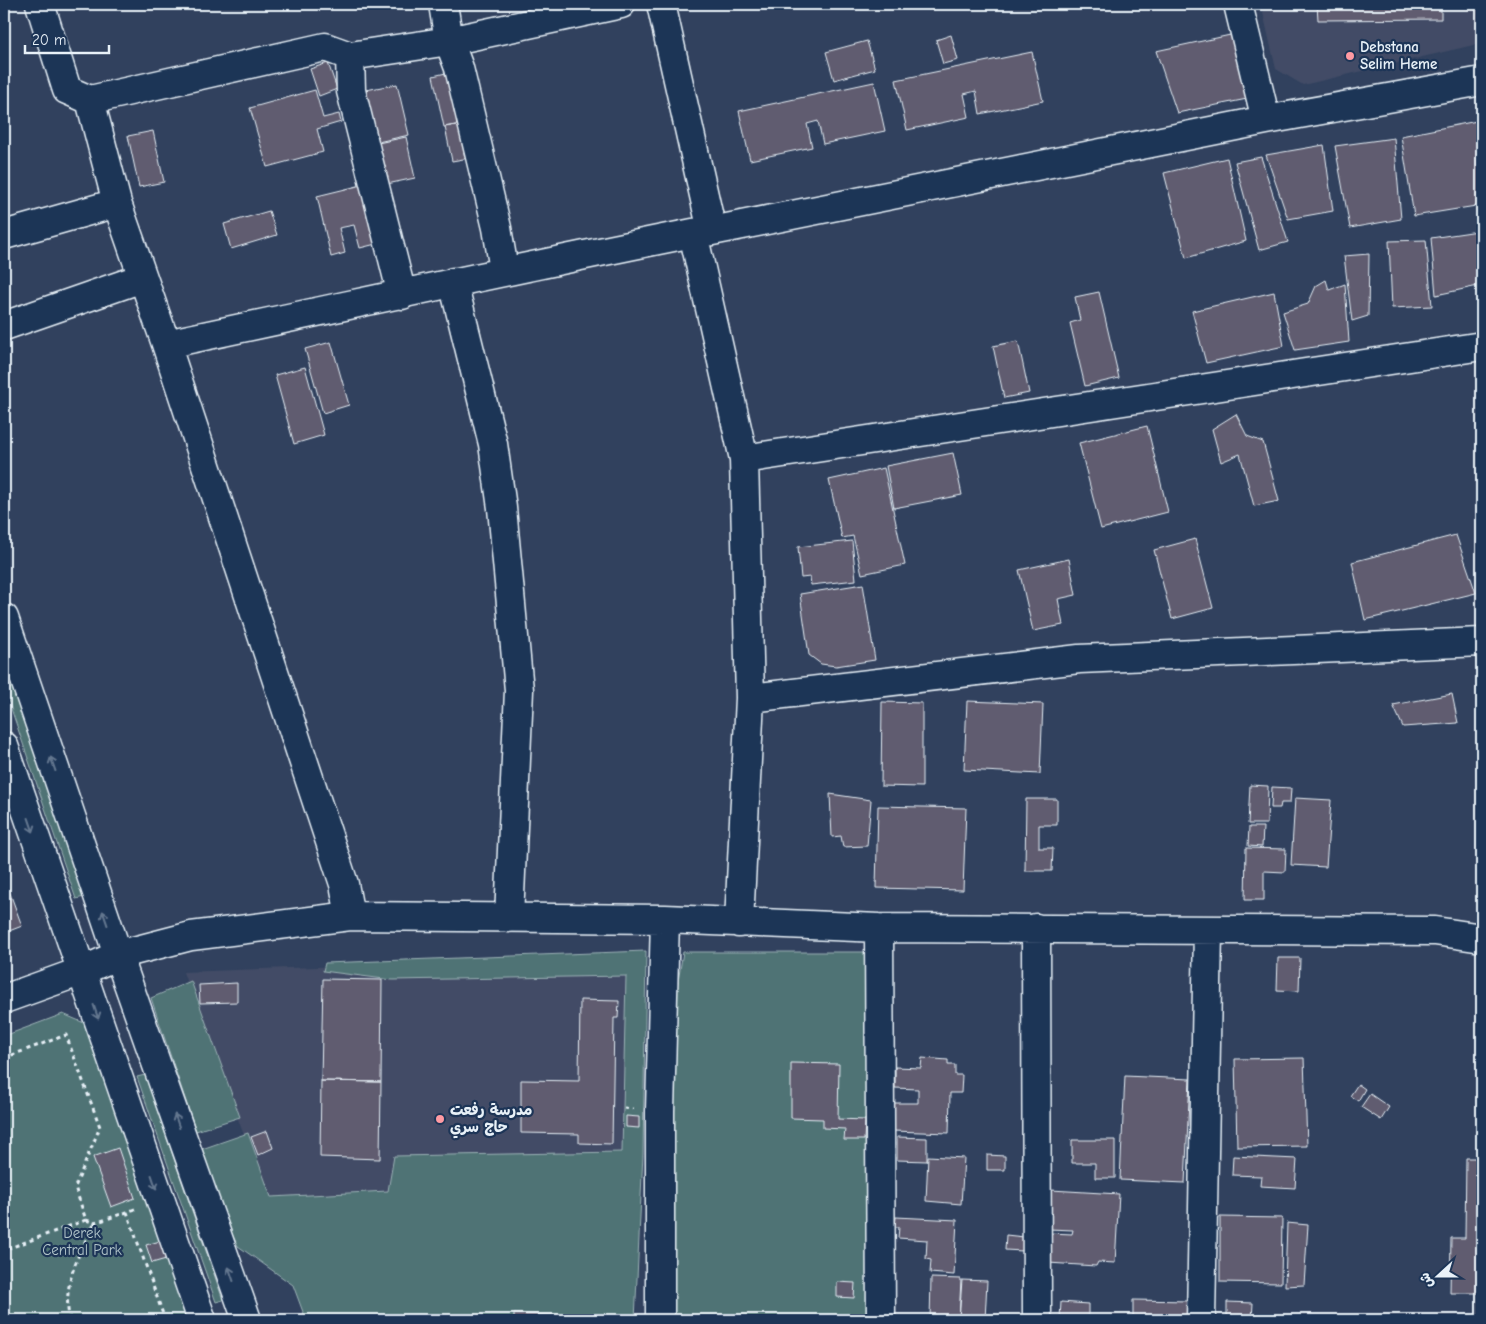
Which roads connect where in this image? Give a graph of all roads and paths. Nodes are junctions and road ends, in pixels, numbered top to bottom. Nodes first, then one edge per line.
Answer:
1 (40, 4) edge
2 (443, 4) edge
3 (622, 4) edge
4 (661, 4) edge
5 (1238, 4) edge
6 (449, 41) junction
7 (350, 56) junction
8 (1482, 80) edge
9 (90, 100) junction
10 (1266, 120) junction
11 (117, 203) junction
12 (702, 232) junction
13 (4, 235) edge
14 (504, 270) junction
15 (142, 278) junction
16 (453, 282) junction
17 (402, 295) junction
18 (4, 326) edge
19 (166, 344) junction
20 (1482, 346) edge
21 (744, 459) junction
22 (4, 618) edge
23 (1482, 642) edge
24 (750, 698) junction
25 (4, 746) edge
26 (350, 916) junction
27 (509, 918) junction
28 (666, 919) junction
29 (739, 923) junction
30 (879, 928) junction
31 (1036, 928) junction
32 (1208, 930) junction
33 (1482, 938) edge
34 (118, 955) junction
35 (82, 971) junction
36 (4, 999) edge
37 (4, 1058) edge
38 (143, 1206) dead end
39 (127, 1212) junction
40 (86, 1220) junction
41 (94, 1223) junction
42 (4, 1250) edge
43 (245, 1314) edge
44 (70, 1320) edge
45 (165, 1320) edge
46 (202, 1320) edge
47 (209, 1320) edge
48 (660, 1320) edge
49 (881, 1320) edge
50 (1038, 1320) edge
51 (1201, 1320) edge

1 - 9 street
2 - 6 street
3 - 6 street
4 - 12 street
5 - 10 street
6 - 7 street
6 - 14 street
7 - 9 street
7 - 17 street
8 - 10 street
9 - 11 street
10 - 12 street
11 - 13 street
11 - 15 street
12 - 14 street
12 - 21 street
14 - 16 street
15 - 18 street
15 - 19 street
16 - 17 street
16 - 27 street
17 - 19 street
19 - 26 street
20 - 21 street
21 - 24 street
34 -> 22 street
23 - 24 street
24 - 29 street
25 -> 35 street
26 - 27 street
26 - 34 street
27 - 28 street
28 - 29 street
28 - 48 street
29 - 30 street
30 - 31 street
30 - 49 street
31 - 32 street
31 - 50 street
32 - 33 street
32 - 51 street
34 - 35 street
43 -> 34 street
35 - 36 street
35 -> 46 street
37 - 40 path
38 - 39 path
39 - 41 path
39 - 45 path
40 - 41 path
40 - 42 path
41 - 44 path
43 - 47 street

